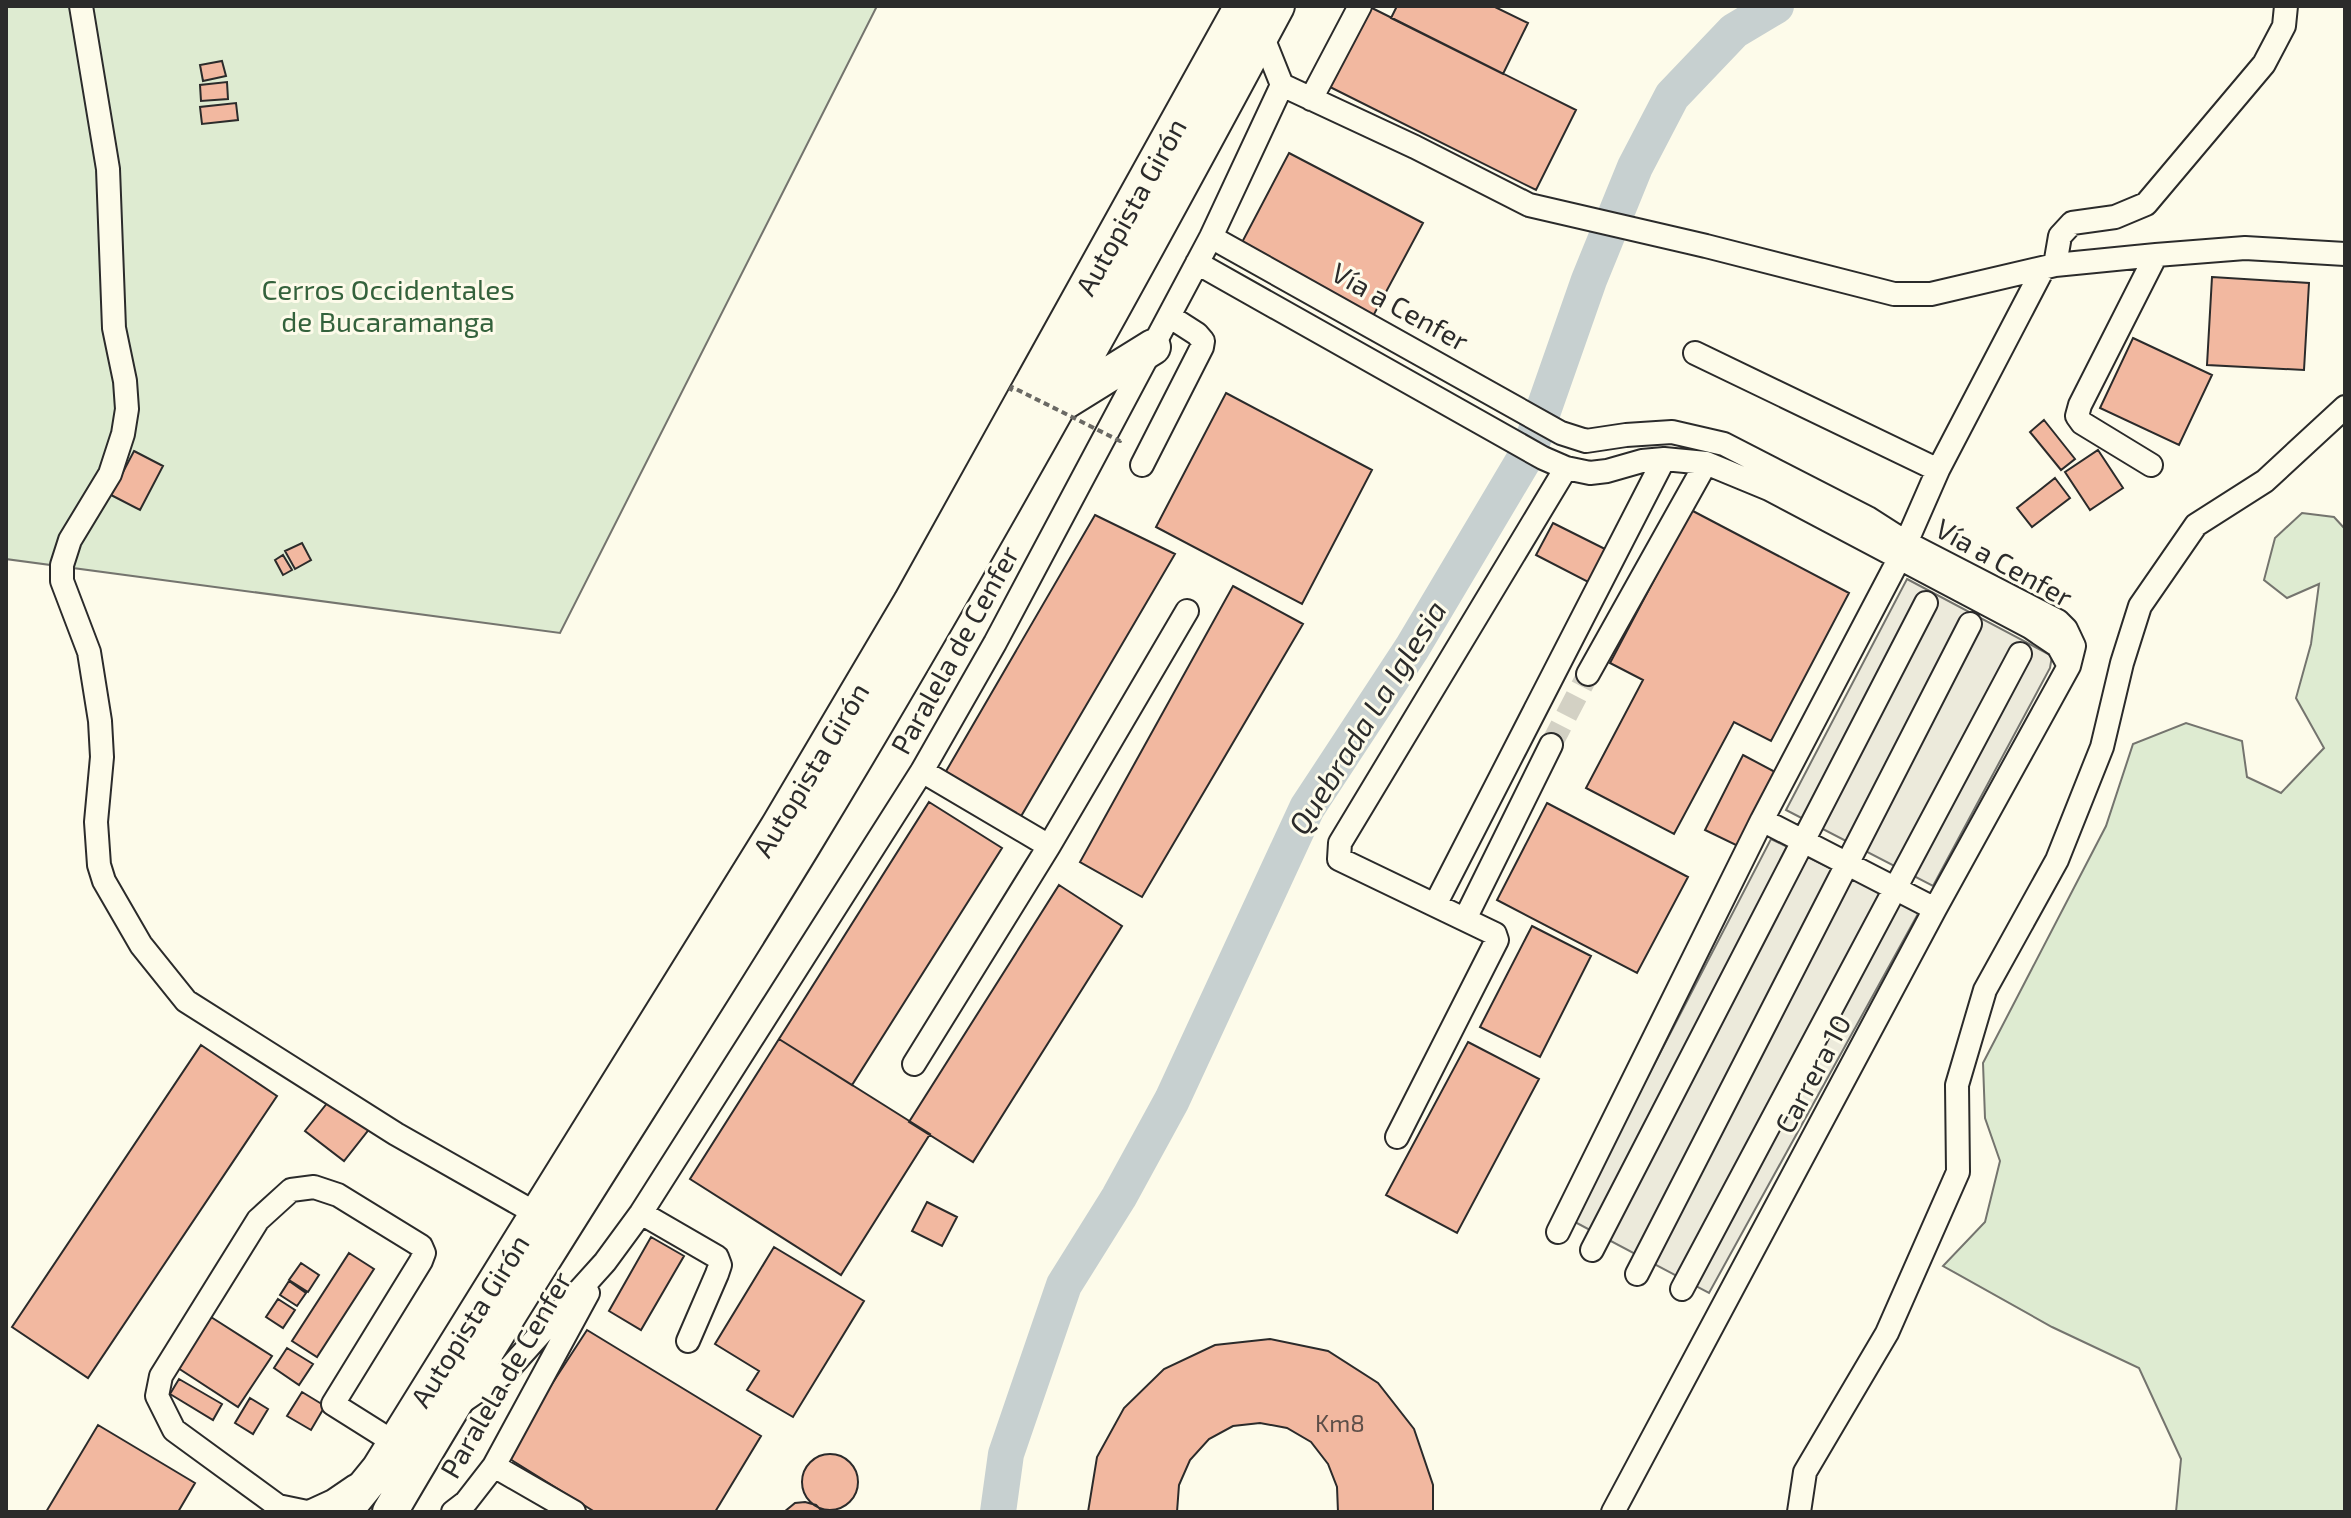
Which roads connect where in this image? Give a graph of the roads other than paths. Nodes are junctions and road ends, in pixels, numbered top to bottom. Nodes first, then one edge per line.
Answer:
1 (81, 6) edge
2 (1242, 6) edge
3 (1360, 6) edge
4 (2286, 6) edge
5 (1269, 20) edge
6 (1282, 85) junction
7 (1311, 99) junction
8 (1211, 237) junction
9 (2345, 254) edge
10 (2156, 255) junction
11 (1197, 263) junction
12 (2049, 267) junction
13 (1169, 316) junction
14 (1153, 347) junction
15 (1695, 353) dead end
16 (1062, 403) junction
17 (2345, 407) edge
18 (1664, 459) junction
19 (1706, 463) junction
20 (1142, 465) dead end
21 (2151, 465) dead end
22 (1566, 468) junction
23 (1938, 470) junction
24 (1903, 551) junction
25 (1926, 603) dead end
26 (1187, 611) dead end
27 (1970, 624) dead end
28 (2020, 654) dead end
29 (2069, 666) joint
30 (1588, 674) tunnel mouth
31 (1551, 745) tunnel mouth
32 (922, 771) junction
33 (1762, 820) junction
34 (1801, 841) junction
35 (1049, 846) junction
36 (1845, 863) junction
37 (1895, 889) junction
38 (1435, 905) junction
39 (1935, 909) junction
40 (1465, 919) junction
41 (914, 1064) dead end
42 (1397, 1137) dead end
43 (641, 1213) junction
44 (537, 1214) junction
45 (1558, 1232) dead end
46 (1592, 1250) dead end
47 (605, 1262) junction
48 (1637, 1274) dead end
49 (1682, 1289) dead end
50 (688, 1341) dead end
51 (451, 1410) junction
52 (387, 1456) junction
53 (494, 1466) junction
54 (275, 1509) edge
55 (468, 1509) edge
56 (308, 1512) edge
57 (344, 1512) edge
58 (390, 1512) edge
59 (574, 1512) edge
60 (1613, 1512) edge
61 (1799, 1512) edge

1 - 44 street
2 - 44 highway, Autopista Girón
3 - 7 street
4 - 12 street
5 - 6 street
5 - 16 highway, Autopista Girón
6 - 7 street
6 - 8 street, Paralela de Cenfer
7 - 12 street
8 - 11 street, Paralela de Cenfer
8 - 24 street, Vía a Cenfer
9 - 10 street
10 - 12 street
10 - 21 street
11 - 13 street, Paralela de Cenfer
11 - 22 street, Vía a Cenfer
12 - 23 street
13 - 14 street, Paralela de Cenfer
13 - 20 street
14 - 16 highway
14 - 32 street, Paralela de Cenfer
15 - 23 street
16 - 51 highway, Autopista Girón
17 - 61 street
18 - 19 street, Vía a Cenfer
18 - 22 street, Vía a Cenfer
18 - 38 street
19 - 24 street, Vía a Cenfer
19 - 30 street
22 - 38 street
23 - 24 street
24 - 29 street, Vía a Cenfer
24 - 33 street
25 - 34 street
26 - 35 street
27 - 36 street
28 - 37 street
29 - 39 street, Carrera 10
31 - 40 street
32 - 35 street
32 - 43 street, Paralela de Cenfer
33 - 34 street
33 - 45 street
34 - 36 street
34 - 46 street
35 - 41 street
36 - 37 street
36 - 48 street
37 - 39 street
37 - 49 street
38 - 40 street
39 - 60 street, Carrera 10
40 - 42 street
43 - 47 street, Paralela de Cenfer
43 - 50 street
44 - 52 highway, Autopista Girón
47 - 51 street, Paralela de Cenfer
47 - 53 street, Paralela de Cenfer
51 - 58 highway, Autopista Girón
52 - 54 street
52 - 56 street
52 - 57 highway, Autopista Girón
53 - 55 street, Paralela de Cenfer
53 - 59 street
54 - 56 street

